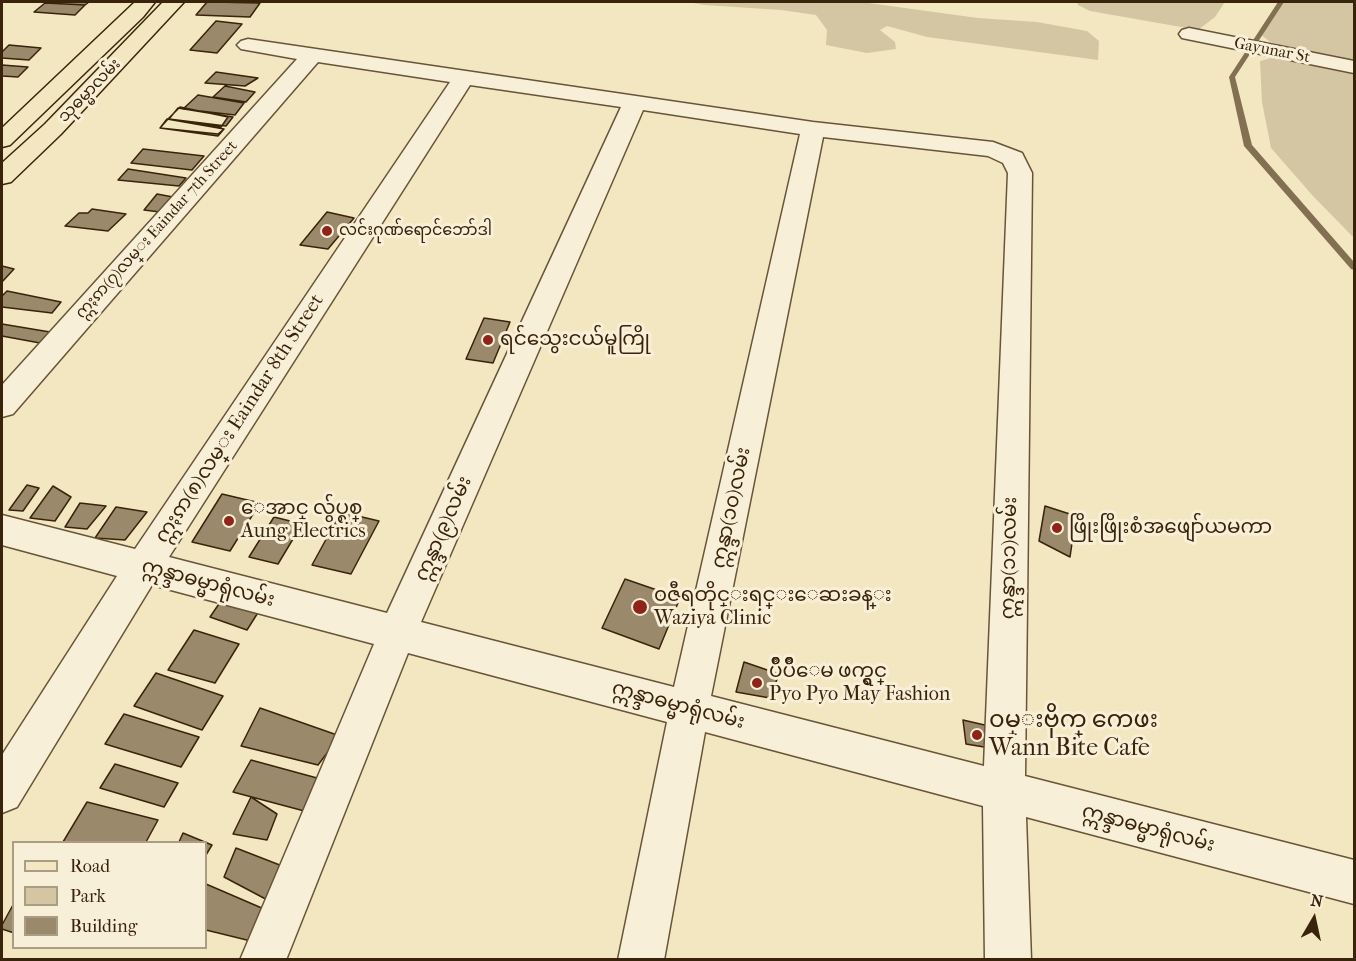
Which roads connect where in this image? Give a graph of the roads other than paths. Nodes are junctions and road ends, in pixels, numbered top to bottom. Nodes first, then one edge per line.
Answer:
1 (145, 2) edge
2 (174, 2) edge
3 (1189, 34) dead end
4 (248, 45) dead end
5 (312, 55) junction
6 (1354, 67) edge
7 (464, 77) junction
8 (635, 102) junction
9 (813, 129) junction
10 (2, 140) edge
11 (2, 176) edge
12 (2, 405) edge
13 (2, 530) edge
14 (143, 567) junction
15 (397, 633) junction
16 (689, 710) junction
17 (1004, 791) junction
18 (2, 792) edge
19 (1354, 882) edge
20 (263, 960) edge
21 (641, 960) edge
22 (1008, 960) edge

1 - 10 main road, သုဓမ္မာလမ်း
2 - 11 main road, သုဓမ္မာလမ်း
3 - 6 street, Gayunar St
4 - 5 street
5 - 7 street
5 - 12 street, ဣႏၵာ(၇)လမ္း Eaindar 7th Street
7 - 8 street
7 - 14 street, ဣႏၵာ(၈)လမ္း Eaindar 8th Street
8 - 9 street
8 - 15 street, ဣန္ဒာ(၉)လမ်း
9 - 16 street, ဣန္ဒာ(၁၀)လမ်း
9 - 17 street, ဣန္ဒာ(၁၁)လမ်း
13 - 14 street, ဣန္ဒာဓမ္မာရုံလမ်း
14 - 15 street, ဣန္ဒာဓမ္မာရုံလမ်း
14 - 18 street, ဣႏၵာ(၈)လမ္း Eaindar 8th Street
15 - 16 street, ဣန္ဒာဓမ္မာရုံလမ်း
15 - 20 street, ဣန္ဒာ(၉)လမ်း
16 - 17 street, ဣန္ဒာဓမ္မာရုံလမ်း
16 - 21 street, ဣန္ဒာ(၁၀)လမ်း
17 - 19 street, ဣန္ဒာဓမ္မာရုံလမ်း
17 - 22 street, ဣန္ဒာ(၁၁)လမ်း

